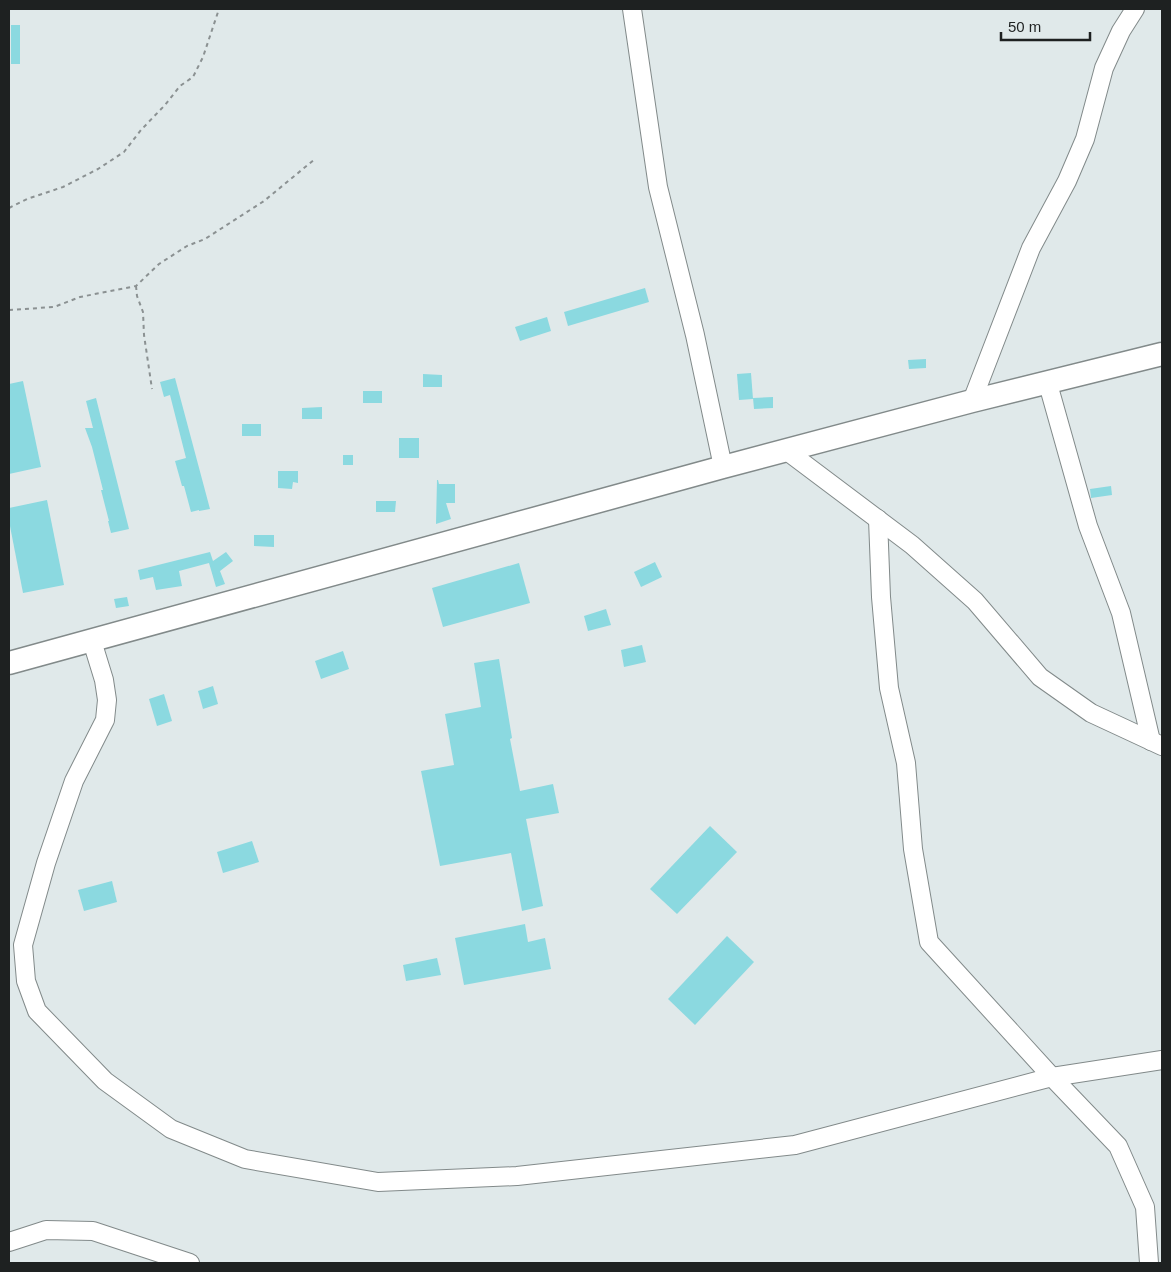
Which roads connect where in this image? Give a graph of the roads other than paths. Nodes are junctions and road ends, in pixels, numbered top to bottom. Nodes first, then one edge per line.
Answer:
1 (632, 9) edge
2 (1135, 9) edge
3 (1162, 354) edge
4 (1048, 384) junction
5 (972, 401) junction
6 (787, 451) junction
7 (723, 467) junction
8 (878, 519) junction
9 (92, 641) junction
10 (9, 664) edge
11 (1156, 744) edge
12 (1162, 1060) edge
13 (1052, 1077) junction
14 (9, 1242) edge
15 (190, 1263) edge
16 (1149, 1263) edge

1 - 7 street
2 - 5 street
3 - 4 main road
4 - 5 main road
4 - 11 street
5 - 6 main road
6 - 7 main road
6 - 8 street
7 - 9 main road
8 - 11 street
8 - 13 street
9 - 10 main road
9 - 13 street
12 - 13 street
13 - 16 street
14 - 15 street

